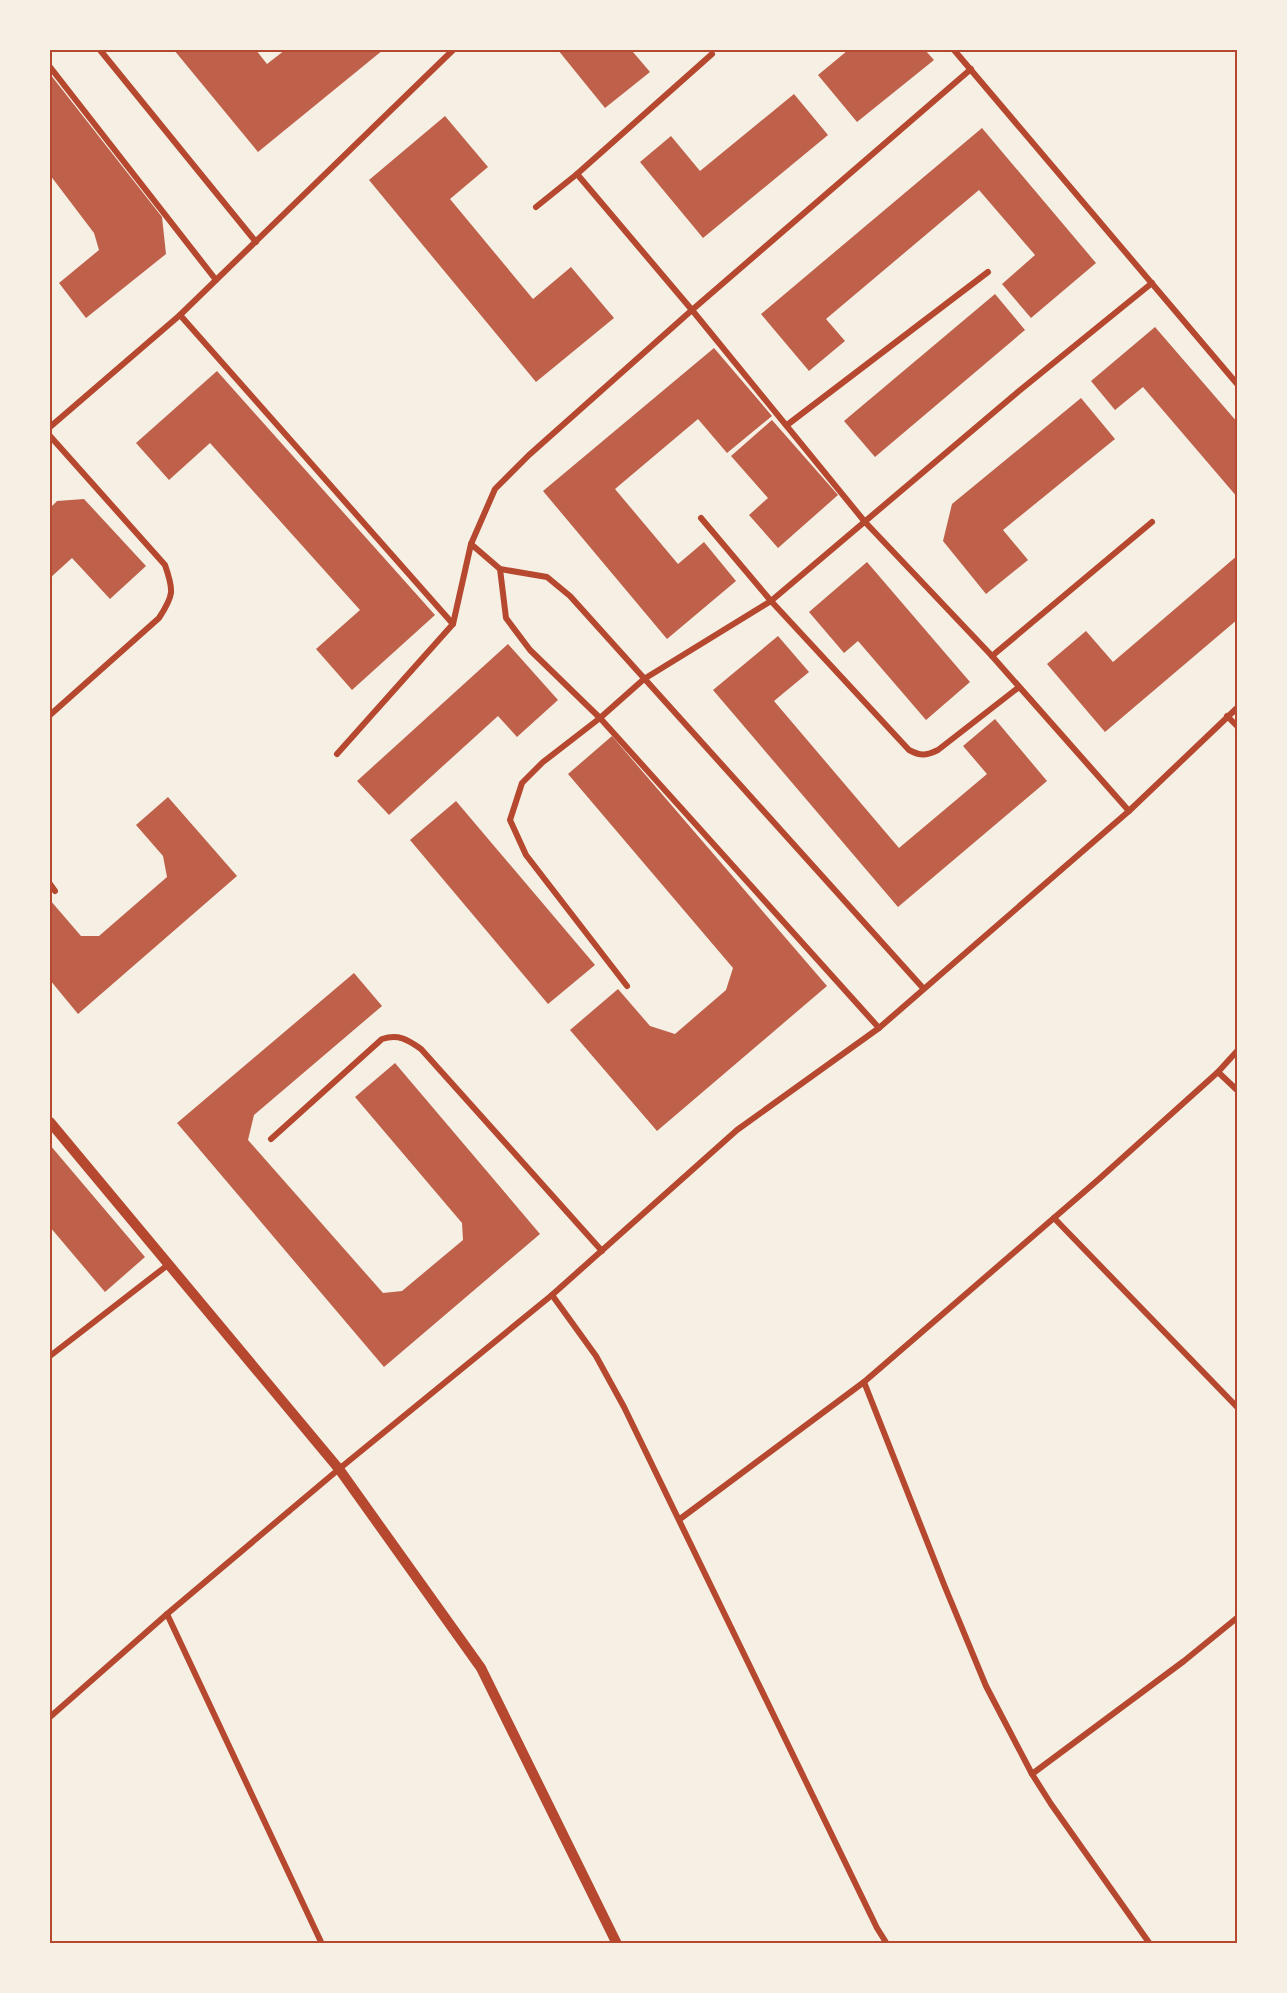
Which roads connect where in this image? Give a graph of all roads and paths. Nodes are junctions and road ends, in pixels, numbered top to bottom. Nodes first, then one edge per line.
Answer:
1 (100, 50) edge
2 (453, 50) edge
3 (954, 50) edge
4 (712, 54) dead end
5 (50, 67) edge
6 (971, 69) junction
7 (577, 174) junction
8 (536, 207) dead end
9 (256, 243) junction
10 (988, 272) dead end
11 (216, 280) junction
12 (1152, 283) junction
13 (692, 310) junction
14 (180, 315) junction
15 (1238, 386) edge
16 (787, 425) junction
17 (50, 427) edge
18 (50, 436) edge
19 (701, 518) dead end
20 (865, 522) junction
21 (1152, 522) dead end
22 (471, 544) junction
23 (500, 569) junction
24 (771, 601) junction
25 (453, 624) junction
26 (992, 656) junction
27 (645, 679) junction
28 (1019, 687) junction
29 (1238, 707) edge
30 (50, 715) edge
31 (1227, 716) junction
32 (600, 718) junction
33 (1238, 727) edge
34 (337, 754) dead end
35 (1129, 811) junction
36 (50, 884) edge
37 (55, 891) dead end
38 (627, 986) dead end
39 (923, 988) junction
40 (879, 1028) junction
41 (1238, 1050) edge
42 (1218, 1072) junction
43 (1238, 1091) edge
44 (50, 1122) edge
45 (272, 1139) dead end
46 (1054, 1218) junction
47 (602, 1251) junction
48 (169, 1264) junction
49 (552, 1295) junction
50 (50, 1356) edge
51 (864, 1382) junction
52 (1238, 1408) edge
53 (339, 1468) junction
54 (680, 1519) junction
55 (166, 1614) junction
56 (1238, 1617) edge
57 (50, 1717) edge
58 (1032, 1774) junction
59 (322, 1944) edge
60 (616, 1944) edge
61 (887, 1944) edge
62 (1150, 1944) edge

1 - 9 street
2 - 9 street
3 - 6 street
4 - 7 street
5 - 11 street
6 - 12 street
6 - 13 street
7 - 8 street
7 - 13 street
9 - 11 street
10 - 16 street
11 - 14 street
12 - 15 street
12 - 20 street
13 - 16 street
13 - 22 street
14 - 17 street
14 - 25 street
16 - 20 street
18 - 30 street
19 - 24 street
20 - 24 street
20 - 26 street
21 - 26 street
22 - 23 street
22 - 25 street
23 - 27 street
23 - 32 street
24 - 27 street
24 - 28 street
25 - 34 street
26 - 28 street
27 - 32 street
27 - 39 street
28 - 35 street
29 - 31 street
31 - 33 street
31 - 35 street
32 - 38 street
32 - 40 street
35 - 39 street
36 - 37 street
39 - 40 street
40 - 47 street
41 - 42 street
42 - 43 street
42 - 46 street
44 - 48 street
45 - 47 street
46 - 51 street
46 - 52 street
47 - 49 street
48 - 50 street
48 - 53 street
49 - 53 street
49 - 54 street
51 - 54 street
51 - 58 street
53 - 55 street
53 - 60 street
54 - 61 street
55 - 57 street
55 - 59 street
56 - 58 street
58 - 62 street

